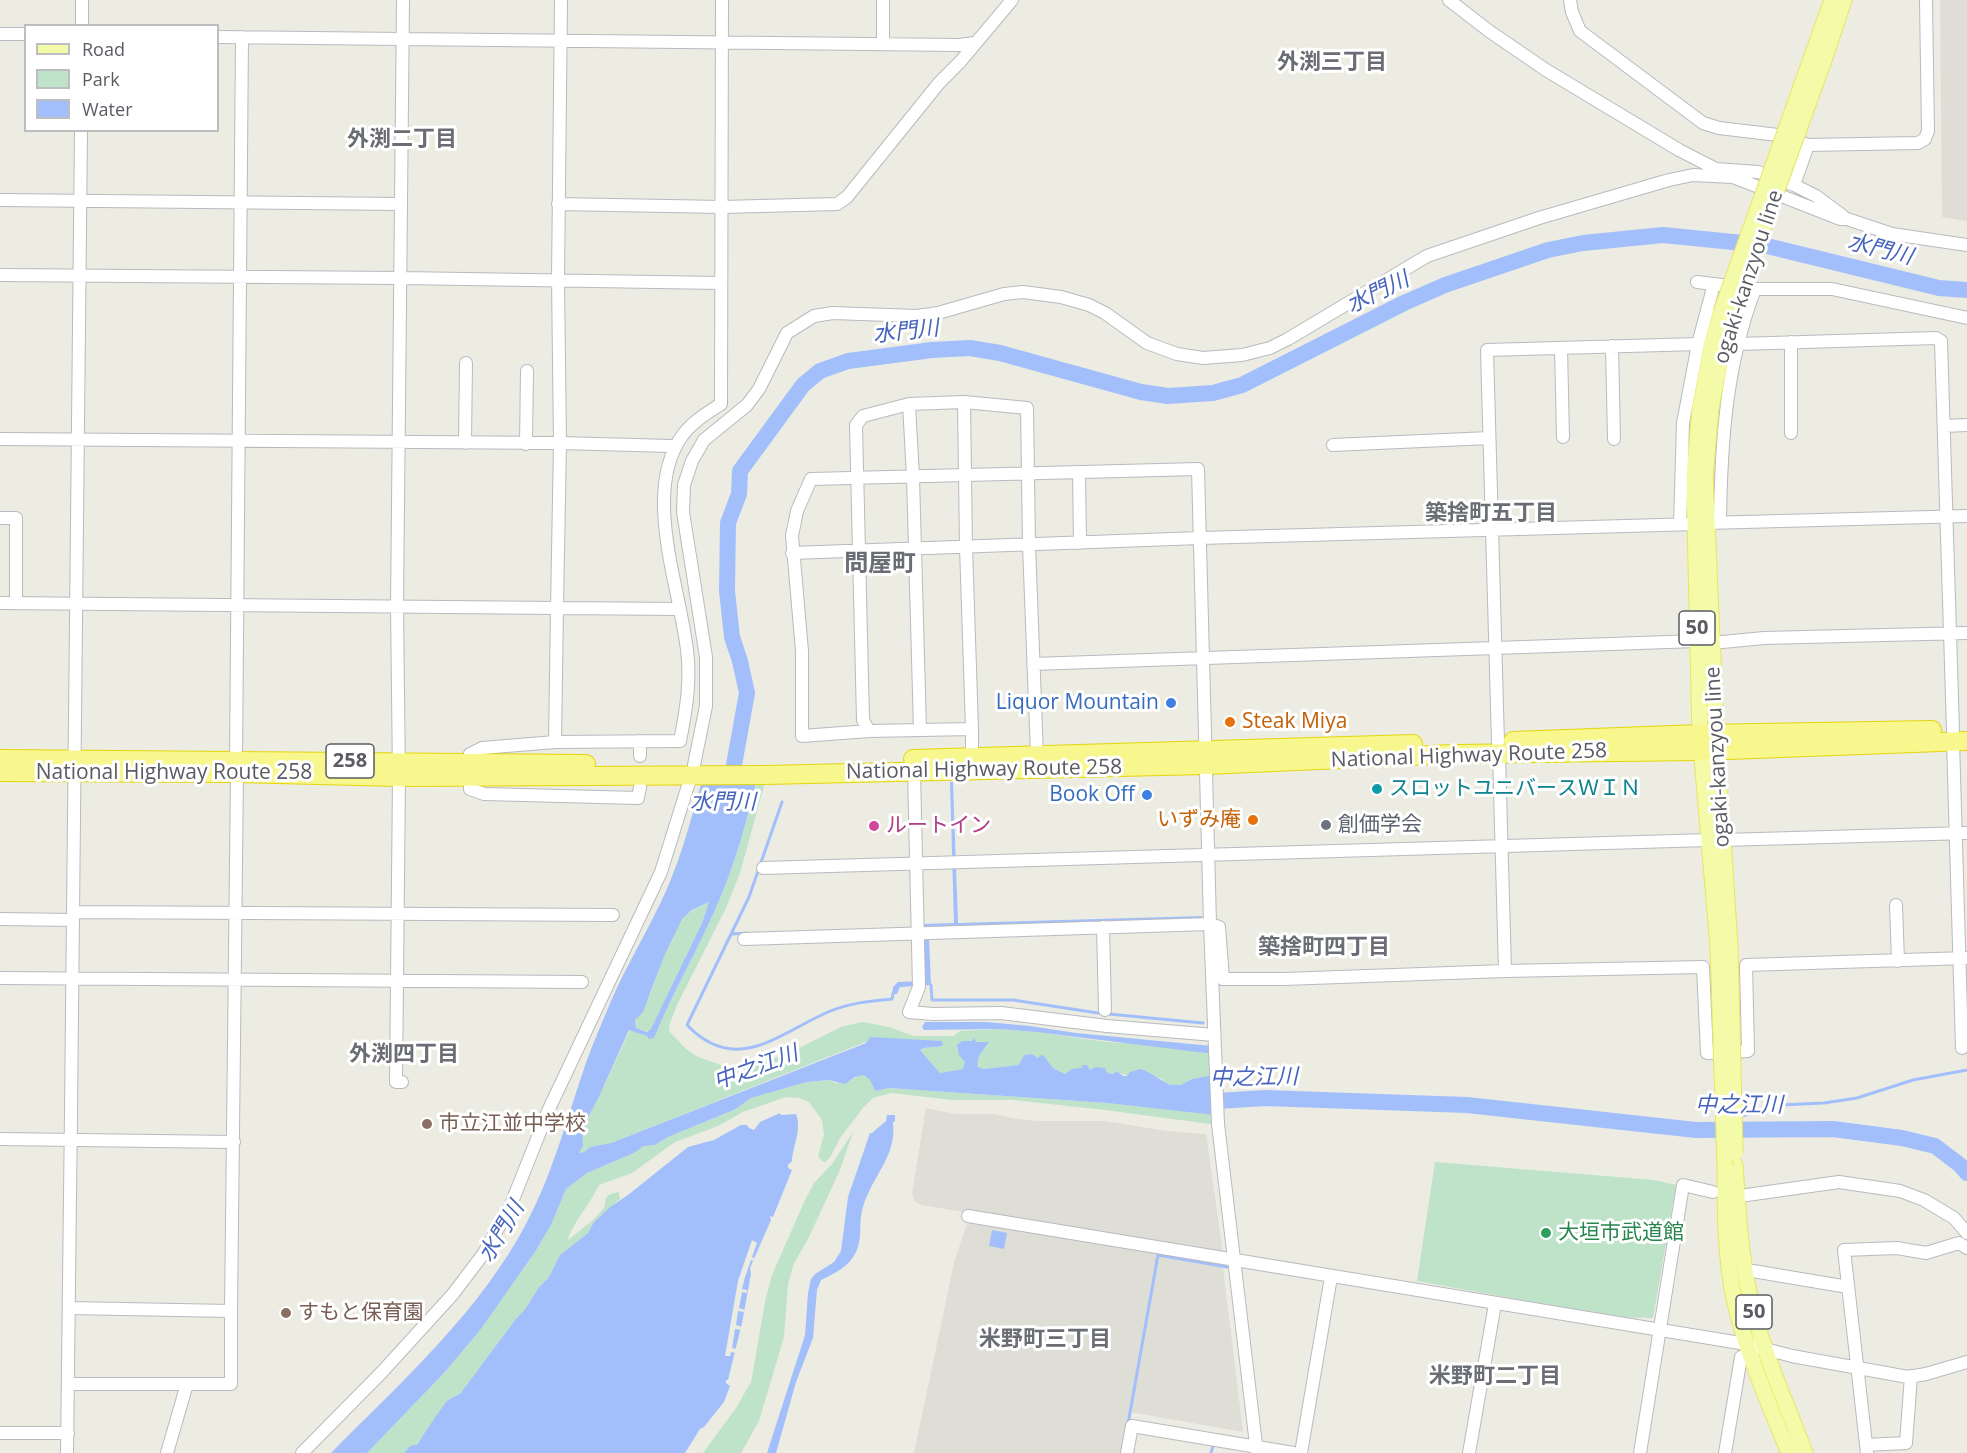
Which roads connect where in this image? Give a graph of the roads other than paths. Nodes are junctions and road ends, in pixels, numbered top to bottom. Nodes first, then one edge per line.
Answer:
1 (82, 0) edge
2 (403, 0) edge
3 (561, 0) edge
4 (722, 0) edge
5 (883, 0) edge
6 (1012, 0) edge
7 (1449, 0) edge
8 (1570, 0) edge
9 (1832, 0) edge
10 (1844, 0) edge
11 (1926, 0) edge
12 (82, 24) edge
13 (0, 34) edge
14 (24, 34) edge
15 (219, 37) edge
16 (242, 37) junction
17 (403, 39) junction
18 (561, 40) junction
19 (722, 41) junction
20 (883, 43) junction
21 (975, 43) junction
22 (1818, 58) junction
23 (81, 132) edge
24 (1808, 145) junction
25 (1715, 172) junction
26 (1794, 185) junction
27 (0, 200) edge
28 (80, 201) junction
29 (242, 201) junction
30 (401, 204) junction
31 (558, 204) junction
32 (723, 207) junction
33 (1847, 219) junction
34 (1967, 245) edge
35 (0, 275) edge
36 (81, 276) junction
37 (242, 277) junction
38 (401, 278) junction
39 (558, 280) junction
40 (1697, 282) dead end
41 (721, 283) junction
42 (1714, 284) junction
43 (1755, 289) junction
44 (1967, 318) edge
45 (1791, 342) junction
46 (1698, 344) junction
47 (1738, 344) junction
48 (1611, 346) junction
49 (1562, 348) junction
50 (466, 363) dead end
51 (527, 371) dead end
52 (964, 402) junction
53 (909, 404) junction
54 (1967, 425) edge
55 (1944, 426) junction
56 (1791, 433) dead end
57 (1489, 438) junction
58 (1563, 438) dead end
59 (0, 439) edge
60 (1614, 439) dead end
61 (77, 440) junction
62 (238, 441) junction
63 (560, 442) junction
64 (399, 443) junction
65 (465, 443) junction
66 (526, 444) junction
67 (1333, 445) dead end
68 (675, 448) junction
69 (1079, 472) junction
70 (1029, 474) junction
71 (966, 475) junction
72 (913, 477) junction
73 (857, 478) junction
74 (1967, 516) edge
75 (1947, 517) junction
76 (0, 518) edge
77 (1701, 523) junction
78 (1492, 530) junction
79 (1200, 538) junction
80 (1080, 543) junction
81 (1029, 545) junction
82 (966, 547) junction
83 (915, 549) junction
84 (859, 551) junction
85 (792, 553) junction
86 (0, 603) edge
87 (16, 603) junction
88 (76, 605) junction
89 (238, 605) junction
90 (397, 606) junction
91 (557, 608) junction
92 (680, 609) junction
93 (1967, 633) edge
94 (1950, 634) junction
95 (1704, 642) junction
96 (1495, 648) junction
97 (1203, 657) junction
98 (1033, 664) junction
99 (972, 729) junction
100 (920, 730) junction
101 (869, 731) junction
102 (1960, 735) edge
103 (639, 741) junction
104 (555, 742) junction
105 (1709, 743) junction
106 (1499, 748) junction
107 (1037, 755) junction
108 (640, 756) dead end
109 (1206, 757) junction
110 (0, 759) edge
111 (972, 764) junction
112 (76, 766) junction
113 (237, 767) junction
114 (399, 770) junction
115 (470, 770) junction
116 (696, 770) junction
117 (765, 770) junction
118 (0, 772) edge
119 (914, 772) junction
120 (640, 787) dead end
121 (1961, 833) edge
122 (1715, 840) junction
123 (1502, 846) junction
124 (1208, 854) junction
125 (915, 864) junction
126 (763, 868) dead end
127 (1896, 905) dead end
128 (236, 913) junction
129 (397, 915) junction
130 (613, 915) dead end
131 (73, 916) junction
132 (0, 919) edge
133 (1210, 924) junction
134 (1103, 927) junction
135 (924, 933) junction
136 (744, 939) dead end
137 (1963, 958) edge
138 (1898, 961) junction
139 (1505, 971) junction
140 (0, 978) edge
141 (72, 979) junction
142 (235, 979) junction
143 (397, 980) junction
144 (582, 982) dead end
145 (1106, 1010) dead end
146 (1214, 1037) junction
147 (1962, 1048) dead end
148 (402, 1082) dead end
149 (0, 1139) edge
150 (70, 1141) junction
151 (234, 1142) junction
152 (1730, 1165) junction
153 (1713, 1192) dead end
154 (1747, 1195) dead end
155 (968, 1216) dead end
156 (1967, 1233) edge
157 (1967, 1248) edge
158 (1233, 1261) junction
159 (1753, 1271) dead end
160 (1331, 1277) junction
161 (1848, 1287) junction
162 (1495, 1304) junction
163 (69, 1308) junction
164 (231, 1311) junction
165 (1660, 1332) junction
166 (1765, 1348) junction
167 (1743, 1351) junction
168 (1967, 1362) edge
169 (1857, 1368) junction
170 (1911, 1376) junction
171 (68, 1384) junction
172 (187, 1384) junction
173 (0, 1432) edge
174 (68, 1433) junction
175 (1866, 1449) edge
176 (1257, 1450) edge
177 (68, 1453) edge
178 (167, 1453) edge
179 (302, 1453) edge
180 (1127, 1453) edge
181 (1293, 1453) edge
182 (1301, 1453) edge
183 (1469, 1453) edge
184 (1640, 1453) edge
185 (1725, 1453) edge
186 (1789, 1453) edge
187 (1805, 1453) edge

1 - 12 street
2 - 17 street
3 - 18 street
4 - 19 street
5 - 20 street
6 - 21 street
7 - 25 street
8 - 24 street
9 - 22 main road, ogaki-kanzyou line / 50
10 - 22 main road, ogaki-kanzyou line / 50
11 - 24 street
13 - 14 street
15 - 16 street
16 - 17 street
16 - 29 street
17 - 18 street
17 - 30 street
18 - 19 street
18 - 31 street
19 - 20 street
19 - 32 street
20 - 21 street
21 - 32 street
22 - 77 main road, ogaki-kanzyou line / 50, bridge
23 - 28 street
24 - 26 street
25 - 26 street
25 - 33 street
25 - 116 street
26 - 33 street
27 - 28 street
28 - 29 street
28 - 36 street
29 - 30 street
29 - 37 street
30 - 38 street
31 - 32 street
31 - 39 street
32 - 41 street
33 - 34 street
35 - 36 street
36 - 37 street
36 - 61 street
37 - 38 street
37 - 62 street
38 - 39 street
38 - 64 street
39 - 41 street
39 - 63 street
40 - 42 street
41 - 68 street
42 - 43 street
42 - 46 street
43 - 44 street
43 - 47 street
45 - 47 street
45 - 55 street
45 - 56 street
46 - 48 street
46 - 77 street
47 - 77 street
48 - 49 street
48 - 60 street
49 - 57 street
49 - 58 street
50 - 65 street
51 - 66 street
52 - 53 street
52 - 70 street
52 - 71 street
53 - 72 street
53 - 73 street
54 - 55 street
55 - 75 street
57 - 67 street
57 - 78 street
59 - 61 street
61 - 62 street
61 - 88 street
62 - 64 street
62 - 89 street
63 - 66 street
63 - 68 street
63 - 91 street
64 - 65 street
64 - 90 street
65 - 66 street
68 - 92 street
69 - 70 street
69 - 79 street
69 - 80 street
70 - 71 street
70 - 81 street
71 - 72 street
71 - 82 street
72 - 73 street
72 - 83 street
73 - 84 street
73 - 85 street
74 - 75 street
75 - 77 street
75 - 94 street
76 - 87 street
77 - 78 street
77 - 95 main road, ogaki-kanzyou line / 50
78 - 79 street
78 - 96 street
79 - 80 street
79 - 97 street
80 - 81 street
81 - 82 street
81 - 98 street
82 - 83 street
82 - 99 street
83 - 84 street
83 - 100 street
84 - 85 street
84 - 101 street
85 - 101 street
86 - 87 street
87 - 88 street
88 - 89 street
88 - 112 street
89 - 90 street
89 - 113 street
90 - 91 street
90 - 114 street
91 - 92 street
91 - 104 street
92 - 103 street
93 - 94 street
94 - 95 street
94 - 102 street
95 - 96 street
95 - 105 main road, ogaki-kanzyou line / 50
96 - 97 street
96 - 106 street
97 - 98 street
97 - 109 street
98 - 107 street
99 - 100 street
99 - 111 street
100 - 101 street
102 - 105 highway, National Highway Route 258 / 258
102 - 121 street
103 - 104 street
103 - 108 street
104 - 115 street
105 - 106 highway, National Highway Route 258 / 258
105 - 122 main road, ogaki-kanzyou line / 50
106 - 109 highway, National Highway Route 258 / 258
106 - 123 street
107 - 109 highway, National Highway Route 258 / 258
107 - 111 highway, National Highway Route 258 / 258
109 - 111 highway, National Highway Route 258 / 258
109 - 124 street
110 - 112 highway, National Highway Route 258 / 258
111 - 117 highway, National Highway Route 258 / 258
111 - 119 highway, National Highway Route 258 / 258
112 - 113 highway, National Highway Route 258 / 258
112 - 118 highway, National Highway Route 258 / 258
112 - 131 street
113 - 114 highway, National Highway Route 258 / 258
113 - 128 street
114 - 115 highway, National Highway Route 258 / 258
114 - 129 street
115 - 116 highway, National Highway Route 258 / 258
115 - 120 street
116 - 117 highway, National Highway Route 258 / 258
116 - 179 street
117 - 119 highway, National Highway Route 258 / 258
119 - 125 street
121 - 122 street
121 - 137 street
122 - 123 street
122 - 152 main road, ogaki-kanzyou line / 50, bridge
123 - 124 street
123 - 139 street
124 - 125 street
124 - 133 street
125 - 126 street
125 - 135 street
127 - 138 street
128 - 129 street
128 - 131 street
128 - 142 street
129 - 130 street
129 - 143 street
131 - 132 street
131 - 141 street
133 - 134 street
133 - 139 street
133 - 146 street
134 - 135 street
134 - 145 street
135 - 136 street
135 - 146 street
137 - 138 street
137 - 147 street
138 - 139 street
140 - 141 street
141 - 142 street
141 - 150 street
142 - 143 street
142 - 151 street
143 - 144 street
143 - 148 street
146 - 158 street
149 - 150 street
150 - 151 street
150 - 163 street
151 - 164 street
152 - 166 main road, ogaki-kanzyou line / 50
152 - 167 main road, ogaki-kanzyou line / 50
153 - 165 street
154 - 156 street
155 - 158 street
157 - 161 street
158 - 160 street
158 - 176 street
159 - 161 street
160 - 162 street
160 - 182 street
161 - 169 street
162 - 165 street
162 - 183 street
163 - 164 street
163 - 171 street
164 - 172 street
165 - 167 street
165 - 184 street
166 - 167 street
166 - 169 street
166 - 187 main road, ogaki-kanzyou line / 50
167 - 185 street
167 - 186 main road, ogaki-kanzyou line / 50
168 - 170 street
169 - 170 street
169 - 175 street
170 - 175 street
171 - 172 street
171 - 174 street
172 - 178 street
173 - 174 street
174 - 177 street
176 - 180 street
176 - 181 street

